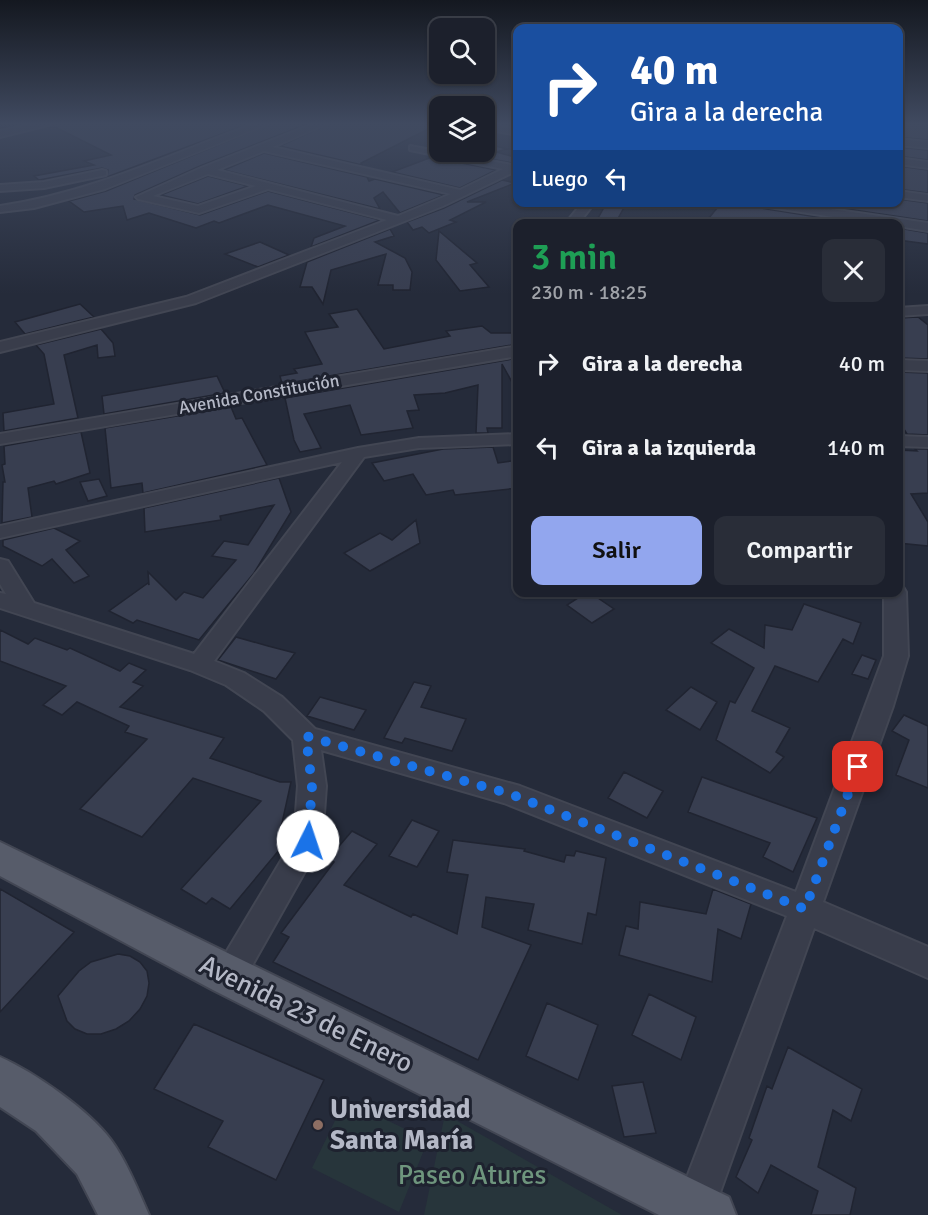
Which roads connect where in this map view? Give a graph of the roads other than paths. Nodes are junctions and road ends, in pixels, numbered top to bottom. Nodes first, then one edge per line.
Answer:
1 (62, 181) edge
2 (118, 181) edge
3 (180, 181) edge
4 (246, 181) edge
5 (408, 181) edge
6 (488, 181) edge
7 (267, 186) junction
8 (0, 188) edge
9 (461, 193) junction
10 (903, 195) edge
11 (928, 198) edge
12 (415, 199) dead end
13 (438, 204) junction
14 (586, 207) edge
15 (810, 207) edge
16 (0, 209) edge
17 (396, 219) junction
18 (576, 219) edge
19 (881, 219) edge
20 (903, 223) edge
21 (928, 227) edge
22 (928, 310) edge
23 (903, 312) edge
24 (0, 347) edge
25 (513, 352) edge
26 (903, 365) edge
27 (928, 366) edge
28 (0, 439) edge
29 (513, 439) edge
30 (903, 441) edge
31 (928, 442) edge
32 (358, 453) junction
33 (0, 532) edge
34 (0, 566) edge
35 (895, 597) edge
36 (0, 600) edge
37 (26, 609) junction
38 (199, 664) junction
39 (306, 736) junction
40 (0, 858) edge
41 (805, 909) junction
42 (928, 963) edge
43 (228, 976) junction
44 (0, 1080) edge
45 (703, 1211) edge
46 (124, 1215) edge

1 - 8 street
2 - 16 street
3 - 7 street
4 - 7 street
5 - 9 street
6 - 9 street
7 - 17 street
9 - 13 street
10 - 11 street
12 - 13 street
13 - 17 street
14 - 18 street
15 - 19 street
17 - 24 street
20 - 21 street
22 - 23 street
25 - 28 street, Avenida Constitución
26 - 27 street
29 - 32 street
30 - 31 street
32 - 33 street
32 - 38 street
34 - 37 street
35 - 41 street
36 - 37 street
37 - 38 street
38 - 39 street
39 - 41 street
39 - 43 street
40 - 43 main road, Avenida 23 de Enero
41 - 42 street
41 - 45 street
43 - 45 main road, Avenida 23 de Enero
44 - 46 main road

